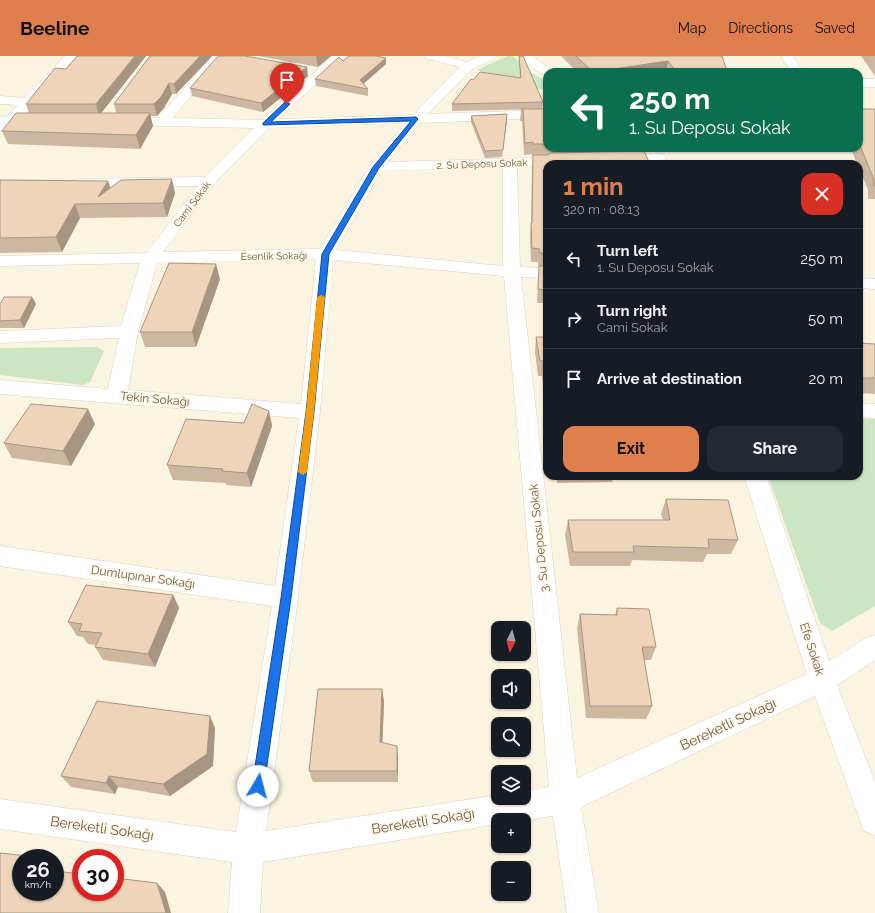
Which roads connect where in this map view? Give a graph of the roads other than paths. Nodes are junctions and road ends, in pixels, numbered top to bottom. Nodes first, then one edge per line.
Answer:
1 (72, 56) edge
2 (219, 56) edge
3 (340, 56) edge
4 (431, 56) edge
5 (526, 56) edge
6 (787, 56) edge
7 (494, 64) edge
8 (468, 66) junction
9 (794, 68) edge
10 (543, 69) edge
11 (867, 83) edge
12 (875, 96) edge
13 (0, 100) edge
14 (27, 102) junction
15 (543, 114) edge
16 (416, 119) junction
17 (49, 121) edge
18 (111, 121) edge
19 (162, 121) junction
20 (265, 124) junction
21 (3, 125) edge
22 (658, 157) edge
23 (604, 159) edge
24 (543, 161) edge
25 (510, 163) junction
26 (376, 167) junction
27 (209, 181) junction
28 (62, 184) edge
29 (325, 254) junction
30 (150, 259) junction
31 (0, 261) edge
32 (512, 272) junction
33 (543, 273) edge
34 (863, 283) edge
35 (875, 284) edge
36 (130, 332) junction
37 (0, 337) edge
38 (0, 387) edge
39 (117, 396) junction
40 (863, 410) edge
41 (875, 411) edge
42 (310, 412) junction
43 (756, 480) edge
44 (0, 556) edge
45 (286, 598) junction
46 (875, 646) edge
47 (822, 680) junction
48 (565, 799) junction
49 (0, 814) edge
50 (875, 820) edge
51 (248, 849) junction
52 (244, 913) edge
53 (583, 913) edge

1 - 14 street
2 - 19 street
3 - 20 street, Cami Sokak
4 - 8 street
5 - 10 street
6 - 9 street
7 - 8 street
8 - 16 street
11 - 12 street
13 - 14 street
14 - 21 street
15 - 16 street
16 - 20 street
16 - 26 street
17 - 21 street
18 - 19 street
19 - 20 street
20 - 27 street, Cami Sokak
22 - 23 street
24 - 25 street, 2. Su Deposu Sokak
25 - 26 street, 2. Su Deposu Sokak
25 - 32 street, 3. Su Deposu Sokak
26 - 29 street
27 - 28 street
27 - 30 street, Cami Sokak
29 - 30 street, Esenlik Sokağı
29 - 32 street, Esenlik Sokağı
29 - 42 street
30 - 31 street, Esenlik Sokağı
30 - 36 street, Cami Sokak
32 - 33 street, Esenlik Sokağı
32 - 48 street, 3. Su Deposu Sokak
34 - 35 street
36 - 37 street
36 - 39 street, Cami Sokak
38 - 39 street, Tekin Sokağı
39 - 42 street, Tekin Sokağı
40 - 41 street
42 - 45 street
43 - 47 street, Efe Sokak
44 - 45 street, Dumlupınar Sokağı
45 - 51 street
46 - 47 street, Bereketli Sokağı
47 - 48 street, Bereketli Sokağı
47 - 50 street, Efe Sokak
48 - 51 street, Bereketli Sokağı
48 - 53 street, 3. Su Deposu Sokak
49 - 51 street, Bereketli Sokağı
51 - 52 street

